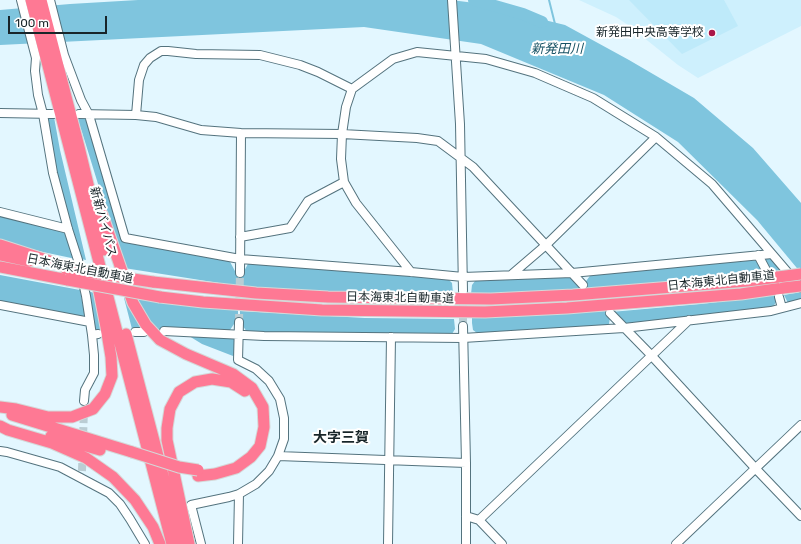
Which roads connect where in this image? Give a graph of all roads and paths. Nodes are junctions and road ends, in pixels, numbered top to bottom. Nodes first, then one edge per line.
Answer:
1 (21, 0) edge
2 (31, 0) edge
3 (41, 0) edge
4 (50, 0) edge
5 (452, 0) edge
6 (456, 53) junction
7 (50, 56) junction
8 (352, 89) junction
9 (0, 113) edge
10 (43, 114) junction
11 (54, 114) dead end
12 (79, 114) dead end
13 (89, 115) junction
14 (136, 115) junction
15 (241, 133) junction
16 (342, 134) junction
17 (656, 137) junction
18 (79, 147) junction
19 (72, 156) junction
20 (461, 158) junction
21 (344, 182) junction
22 (0, 212) edge
23 (68, 229) junction
24 (240, 237) junction
25 (0, 245) edge
26 (546, 245) junction
27 (0, 254) edge
28 (772, 254) junction
29 (758, 255) junction
30 (240, 259) junction
31 (0, 267) edge
32 (0, 270) edge
33 (766, 270) dead end
34 (66, 272) junction
35 (411, 272) junction
36 (240, 273) tunnel mouth
37 (572, 273) junction
38 (801, 274) edge
39 (39, 275) junction
40 (511, 275) junction
41 (463, 277) junction
42 (583, 286) dead end
43 (801, 287) edge
44 (463, 290) tunnel mouth
45 (781, 292) junction
46 (801, 303) edge
47 (0, 305) edge
48 (782, 308) junction
49 (610, 313) dead end
50 (688, 320) junction
51 (90, 322) junction
52 (239, 322) tunnel mouth
53 (463, 326) tunnel mouth
54 (624, 328) junction
55 (164, 331) dead end
56 (239, 335) junction
57 (391, 337) junction
58 (463, 338) junction
59 (651, 355) junction
60 (84, 401) tunnel mouth
61 (0, 407) edge
62 (0, 411) edge
63 (0, 422) edge
64 (801, 425) edge
65 (0, 426) edge
66 (0, 451) edge
67 (133, 456) junction
68 (278, 456) junction
69 (389, 460) junction
70 (466, 463) junction
71 (756, 469) junction
72 (198, 473) junction
73 (239, 494) junction
74 (466, 516) junction
75 (801, 516) edge
76 (479, 520) junction
77 (145, 544) edge
78 (160, 544) edge
79 (172, 544) edge
80 (181, 544) edge
81 (189, 544) edge
82 (201, 544) edge
83 (238, 544) edge
84 (388, 544) edge
85 (466, 544) edge
86 (502, 544) edge
87 (676, 544) edge

1 - 7 street
2 - 7 highway, 新新バイパス
3 - 7 highway, 新新バイパス
4 - 7 street
5 - 6 street
6 - 8 street
6 - 17 street
6 - 20 street
7 - 10 street
7 - 13 street
7 - 18 highway, 新新バイパス
7 - 19 highway, 新新バイパス
8 - 14 street
8 - 16 street
9 - 10 street
10 - 11 street
10 - 23 street
12 - 13 street
13 - 14 street
13 - 30 street
14 - 15 street
15 - 16 street
15 - 24 street
16 - 20 street
16 - 21 street
17 - 26 street
17 - 28 street
18 - 72 highway
18 - 80 highway, 新新バイパス
19 - 61 highway
19 - 79 highway, 新新バイパス
20 - 26 street
20 - 41 street
21 - 24 street
21 - 35 street
22 - 23 street
23 - 51 street
24 - 30 street
25 - 34 highway
26 - 37 street
26 - 40 street
27 - 34 highway, 日本海東北自動車道
28 - 29 street
28 - 43 street
29 - 33 street
29 - 37 street
30 - 35 street
30 - 36 street
31 - 39 highway, 日本海東北自動車道
32 - 39 highway
34 - 38 highway, 日本海東北自動車道, bridge
34 - 39 highway, 日本海東北自動車道
34 - 45 highway, 日本海東北自動車道, bridge
35 - 41 street
37 - 40 street
37 - 42 street
40 - 41 street
41 - 44 street
43 - 45 highway, 日本海東北自動車道, bridge
45 - 48 street
46 - 48 street
47 - 51 street
48 - 50 street
49 - 54 street
50 - 54 street
50 - 59 street
51 - 60 street
52 - 56 street
53 - 58 street
54 - 58 street
54 - 59 street
55 - 56 street
56 - 57 street
56 - 68 street
57 - 58 street
57 - 69 street
58 - 70 street
59 - 71 street
59 - 76 street
62 - 67 highway
63 - 67 highway
64 - 71 street
65 - 78 highway
66 - 77 street
67 - 72 highway, bridge
68 - 69 street
68 - 73 street
69 - 70 street
69 - 84 street
70 - 74 street
71 - 75 street
71 - 87 street
72 - 81 highway
73 - 82 street
73 - 83 street
74 - 76 street
74 - 85 street
76 - 86 street

